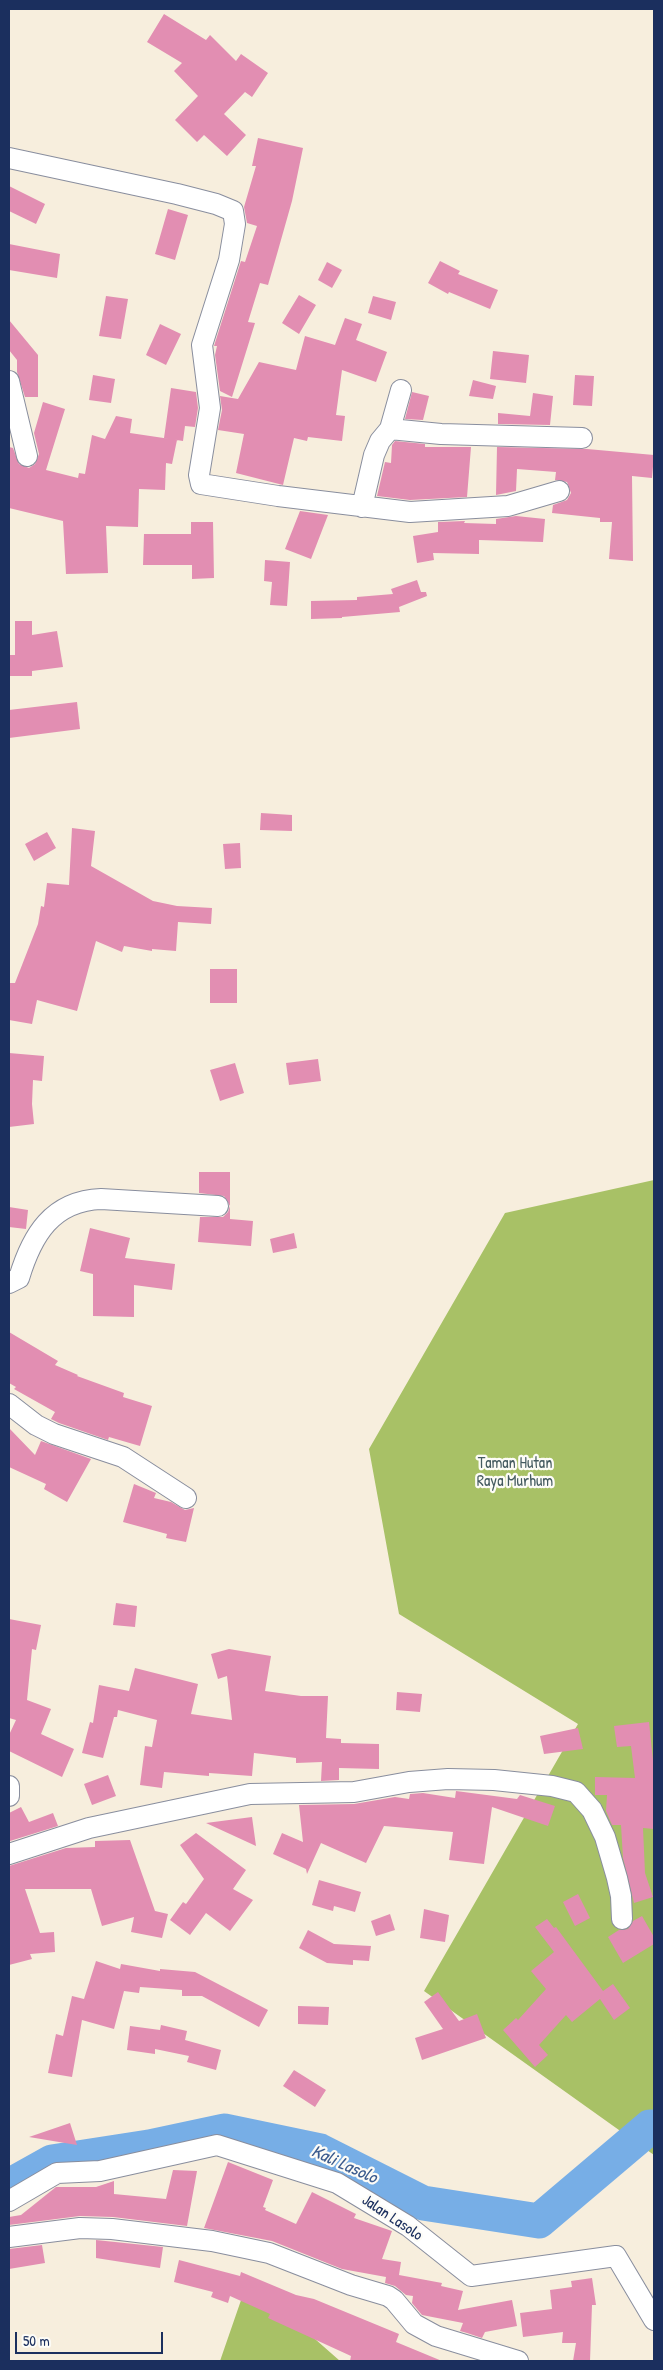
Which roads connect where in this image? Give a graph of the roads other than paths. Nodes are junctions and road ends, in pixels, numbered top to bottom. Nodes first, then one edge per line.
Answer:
1 (9, 158) edge
2 (9, 381) edge
3 (401, 390) dead end
4 (390, 429) junction
5 (582, 438) dead end
6 (27, 456) dead end
7 (559, 491) dead end
8 (362, 507) junction
9 (218, 1206) dead end
10 (9, 1283) edge
11 (9, 1404) edge
12 (186, 1498) dead end
13 (9, 1786) edge
14 (9, 1796) edge
15 (9, 1854) edge
16 (622, 1919) dead end
17 (9, 2201) edge
18 (9, 2238) edge
19 (654, 2320) edge
20 (518, 2361) edge

1 - 8 street
2 - 6 street
3 - 4 street
4 - 5 street
4 - 8 street
7 - 8 street
9 - 10 street
11 - 12 street
13 - 14 street
15 - 16 street
17 - 19 street, Jalan Lasolo
18 - 20 street

